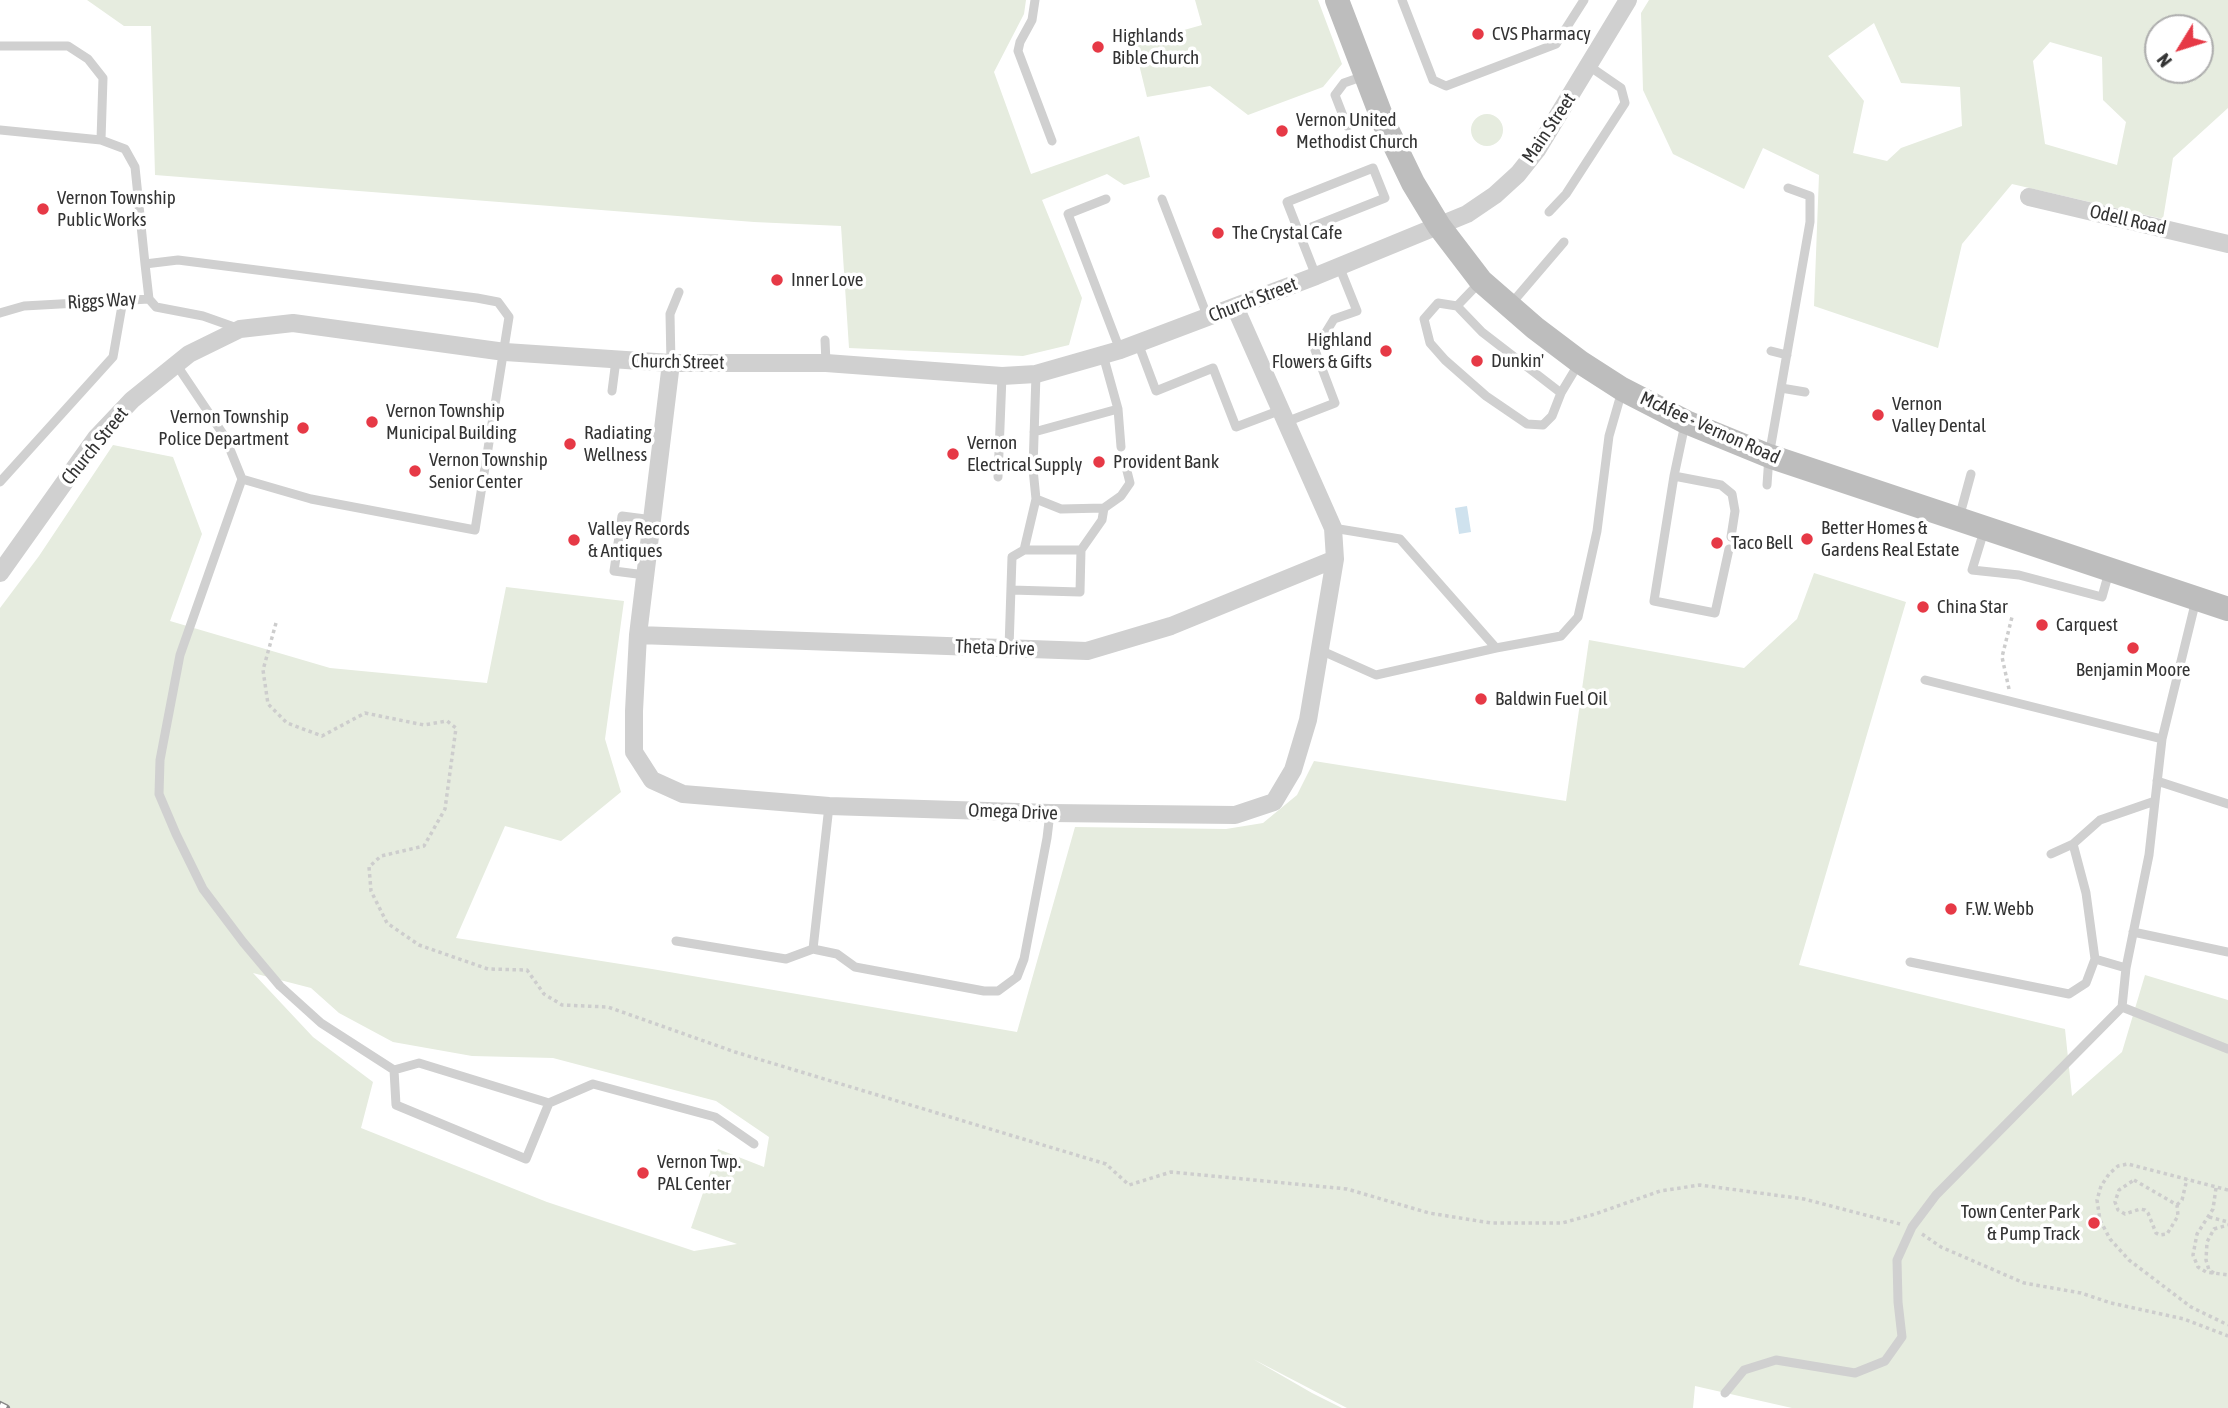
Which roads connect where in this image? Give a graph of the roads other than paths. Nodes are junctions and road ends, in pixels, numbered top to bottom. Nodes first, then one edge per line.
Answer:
1 (1035, 0) edge
2 (1338, 0) edge
3 (1402, 0) edge
4 (1584, 0) edge
5 (1628, 0) edge
6 (0, 46) edge
7 (1589, 66) junction
8 (1366, 75) junction
9 (1381, 114) junction
10 (0, 130) edge
11 (101, 140) junction
12 (1052, 141) dead end
13 (1788, 188) dead end
14 (2029, 197) dead end
15 (1162, 199) dead end
16 (1106, 200) dead end
17 (1549, 212) dead end
18 (1439, 226) junction
19 (1299, 232) junction
20 (1564, 242) dead end
21 (2228, 244) edge
22 (1794, 253) dead end
23 (1804, 255) junction
24 (145, 264) junction
25 (1339, 267) junction
26 (1316, 276) junction
27 (1481, 281) junction
28 (679, 292) dead end
29 (149, 299) junction
30 (123, 300) junction
31 (1457, 306) junction
32 (1510, 306) junction
33 (1235, 307) junction
34 (0, 313) edge
35 (1208, 318) junction
36 (240, 329) junction
37 (825, 340) dead end
38 (1138, 343) junction
39 (1771, 351) dead end
40 (505, 352) junction
41 (1112, 352) junction
42 (1787, 355) junction
43 (616, 360) junction
44 (1580, 362) junction
45 (671, 363) junction
46 (826, 363) junction
47 (176, 364) junction
48 (1036, 374) junction
49 (1002, 376) junction
50 (1781, 388) junction
51 (1622, 389) junction
52 (612, 391) dead end
53 (1805, 392) dead end
54 (1560, 393) junction
55 (1118, 409) junction
56 (1284, 416) junction
57 (1686, 422) junction
58 (1034, 432) junction
59 (1121, 447) dead end
60 (1769, 456) junction
61 (1127, 471) dead end
62 (1971, 474) dead end
63 (1674, 476) junction
64 (998, 477) dead end
65 (242, 479) junction
66 (0, 482) edge
67 (1767, 485) dead end
68 (1036, 499) junction
69 (1104, 508) junction
70 (653, 520) junction
71 (1959, 520) junction
72 (1333, 528) junction
73 (1984, 529) junction
74 (1731, 537) dead end
75 (1729, 549) dead end
76 (1024, 550) junction
77 (1081, 550) junction
78 (1335, 559) junction
79 (2109, 570) junction
80 (0, 573) edge
81 (645, 575) junction
82 (1011, 590) junction
83 (2197, 599) junction
84 (2228, 609) edge
85 (638, 635) junction
86 (1009, 648) junction
87 (1496, 648) junction
88 (1320, 650) junction
89 (1925, 680) dead end
90 (2162, 739) junction
91 (2157, 781) junction
92 (2155, 801) junction
93 (2228, 804) edge
94 (828, 806) junction
95 (1050, 813) junction
96 (2073, 844) junction
97 (2051, 854) dead end
98 (2133, 932) junction
99 (676, 941) dead end
100 (813, 949) junction
101 (2228, 952) edge
102 (2095, 959) junction
103 (1910, 962) dead end
104 (2126, 968) junction
105 (2122, 1007) junction
106 (2228, 1049) edge
107 (394, 1070) junction
108 (549, 1103) junction
109 (754, 1144) dead end
110 (1725, 1393) dead end

1 - 12 lane
2 - 8 main road, McAfee - Vernon Road
3 - 4 lane
5 - 7 street, Main Street
6 - 11 lane
7 - 17 lane
7 - 18 street, Main Street
8 - 9 main road, McAfee - Vernon Road
8 - 9 lane
9 - 18 main road, McAfee - Vernon Road
10 - 11 lane
11 - 24 lane
13 - 23 lane
14 - 21 street, Odell Road
15 - 35 lane
16 - 41 lane
18 - 25 street, Church Street
18 - 27 main road, McAfee - Vernon Road
19 - 19 lane
19 - 26 lane
20 - 32 lane
22 - 23 lane
23 - 42 lane
24 - 29 lane
24 - 40 lane
25 - 26 street, Church Street
25 - 56 lane
26 - 33 street, Church Street
27 - 31 lane
27 - 32 main road, McAfee - Vernon Road
28 - 45 lane
29 - 30 lane, Riggs Way
29 - 36 lane, Riggs Way
30 - 34 lane, Riggs Way
30 - 66 lane
31 - 54 lane
31 - 54 lane
32 - 44 main road, McAfee - Vernon Road
33 - 35 street, Church Street
33 - 56 street, Omega Drive
35 - 38 street, Church Street
36 - 40 street, Church Street
36 - 47 street, Church Street
37 - 46 lane
38 - 41 street, Church Street
38 - 56 lane
39 - 42 lane
40 - 43 street, Church Street
40 - 65 lane
41 - 48 street, Church Street
41 - 55 lane
42 - 50 lane
43 - 45 street, Church Street
43 - 52 lane
44 - 51 main road, McAfee - Vernon Road
44 - 54 lane
45 - 46 street, Church Street
45 - 70 street, Omega Drive
46 - 49 street, Church Street
47 - 65 lane
47 - 80 street, Church Street
48 - 49 street, Church Street
48 - 58 lane
49 - 64 lane
50 - 53 lane
50 - 60 lane
51 - 57 main road, McAfee - Vernon Road
51 - 87 lane
55 - 58 lane
55 - 59 lane
56 - 72 street, Omega Drive
57 - 60 main road, McAfee - Vernon Road
57 - 63 lane
58 - 68 lane
60 - 67 lane
60 - 71 main road, McAfee - Vernon Road
61 - 69 lane
62 - 71 lane
63 - 74 lane
63 - 75 lane
65 - 107 lane
68 - 69 lane
68 - 76 lane
69 - 77 lane
70 - 81 street, Omega Drive
70 - 81 lane
71 - 73 main road, McAfee - Vernon Road
72 - 78 street, Omega Drive
72 - 87 lane
73 - 79 main road, McAfee - Vernon Road
73 - 79 lane
76 - 77 lane
76 - 82 lane
77 - 82 lane
78 - 86 street, Theta Drive
78 - 88 street, Omega Drive
79 - 83 main road, McAfee - Vernon Road
81 - 85 street, Omega Drive
82 - 86 lane
83 - 84 main road, McAfee - Vernon Road
83 - 90 lane
85 - 86 street, Theta Drive
85 - 94 street, Omega Drive
87 - 88 lane
88 - 95 street, Omega Drive
89 - 90 lane
90 - 91 lane
91 - 92 lane
91 - 93 lane
92 - 96 lane
92 - 98 lane
94 - 95 street, Omega Drive
94 - 100 lane
95 - 100 lane
96 - 97 lane
96 - 102 lane
98 - 101 lane
98 - 104 lane
99 - 100 lane
102 - 103 lane
102 - 104 lane
104 - 105 lane
105 - 106 lane
105 - 110 lane
107 - 108 lane
107 - 108 lane
108 - 109 lane

